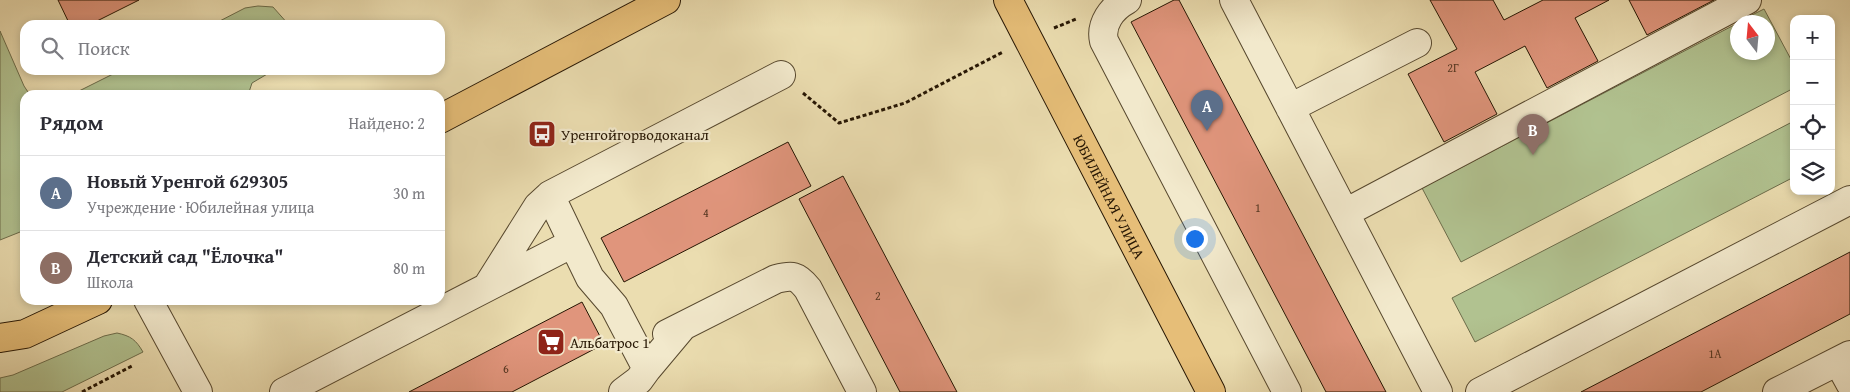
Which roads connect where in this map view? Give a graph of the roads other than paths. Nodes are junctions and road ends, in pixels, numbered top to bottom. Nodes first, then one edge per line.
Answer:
1 (666, 0) edge
2 (1008, 0) edge
3 (1234, 0) edge
4 (1747, 0) edge
5 (1123, 1) edge
6 (1714, 8) edge
7 (1416, 43) dead end
8 (781, 76) road end
9 (1290, 108) junction
10 (445, 116) edge
11 (550, 194) junction
12 (1850, 200) edge
13 (1345, 213) junction
14 (573, 242) junction
15 (486, 288) junction
16 (87, 305) edge
17 (151, 305) edge
18 (0, 338) edge
19 (642, 359) junction
20 (1846, 366) edge
21 (1484, 391) edge
22 (198, 392) edge
23 (284, 392) edge
24 (623, 392) edge
25 (862, 392) edge
26 (1211, 392) edge
27 (1287, 392) edge
28 (1438, 392) edge
29 (1777, 392) edge

1 - 10 main road
2 - 26 main road, ЮБИЛЕЙНАЯ УЛИЦА
3 - 9 lane
4 - 6 lane
5 - 27 lane
6 - 13 lane
7 - 9 lane
8 - 11 lane
9 - 13 lane
11 - 14 lane
11 - 15 lane
12 - 21 lane
13 - 28 lane
14 - 15 lane
14 - 19 lane
15 - 23 lane
16 - 18 main road
17 - 22 lane
19 - 24 lane
19 - 25 lane
20 - 29 lane

